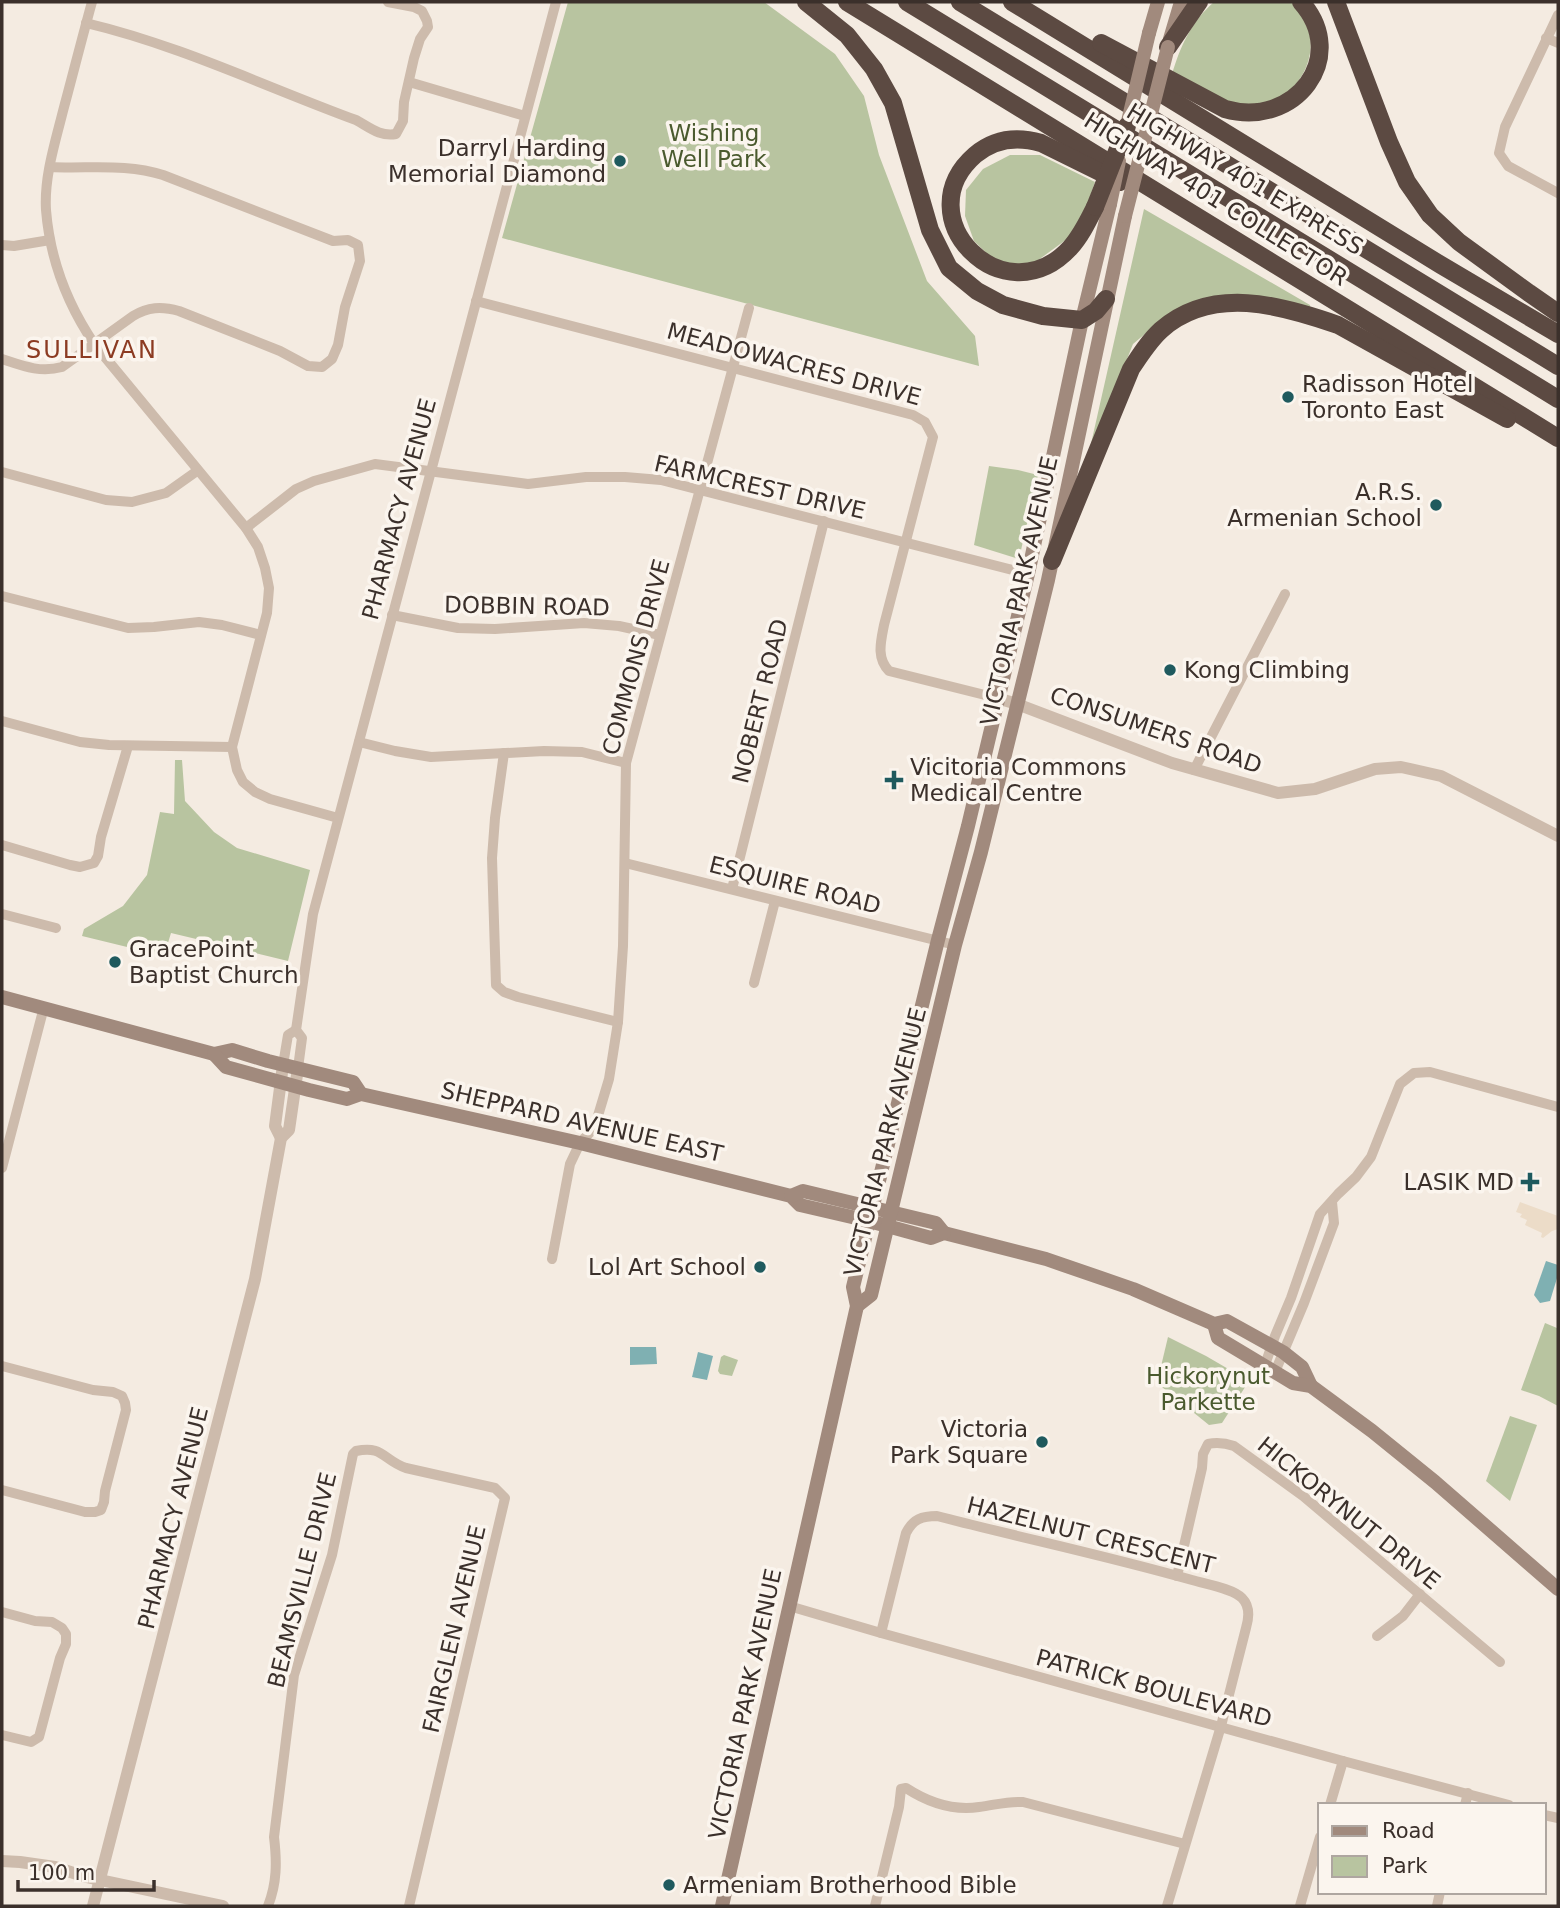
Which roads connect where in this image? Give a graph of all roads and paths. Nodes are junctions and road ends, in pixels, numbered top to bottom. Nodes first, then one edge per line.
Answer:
1 (92, 2) edge
2 (388, 2) edge
3 (556, 2) edge
4 (806, 2) edge
5 (847, 2) edge
6 (907, 2) edge
7 (960, 2) edge
8 (1012, 2) edge
9 (1024, 2) edge
10 (1158, 2) edge
11 (1181, 2) edge
12 (1199, 2) edge
13 (1301, 2) edge
14 (1336, 2) edge
15 (1558, 15) edge
16 (86, 23) junction
17 (1546, 38) junction
18 (1558, 43) edge
19 (1168, 47) junction
20 (409, 82) junction
21 (525, 116) junction
22 (1127, 126) joint
23 (50, 167) junction
24 (1558, 193) edge
25 (1102, 205) junction
26 (50, 240) junction
27 (2, 245) edge
28 (1248, 248) junction
29 (1106, 299) junction
30 (476, 301) junction
31 (749, 308) dead end
32 (1558, 313) edge
33 (1083, 320) junction
34 (1558, 334) edge
35 (95, 345) junction
36 (2, 359) edge
37 (1558, 366) edge
38 (733, 368) junction
39 (1558, 398) edge
40 (1558, 438) edge
41 (1558, 445) edge
42 (197, 471) junction
43 (431, 471) junction
44 (2, 472) edge
45 (701, 489) junction
46 (824, 522) junction
47 (246, 528) junction
48 (906, 542) junction
49 (1052, 561) junction
50 (1028, 574) junction
51 (1284, 594) dead end
52 (2, 596) edge
53 (392, 615) junction
54 (261, 635) junction
55 (660, 635) junction
56 (997, 698) junction
57 (1017, 704) junction
58 (2, 721) edge
59 (359, 742) junction
60 (128, 746) junction
61 (232, 747) junction
62 (504, 753) junction
63 (626, 764) junction
64 (1194, 770) junction
65 (338, 818) junction
66 (1558, 836) edge
67 (2, 845) edge
68 (625, 863) junction
69 (732, 889) junction
70 (775, 901) junction
71 (2, 914) edge
72 (55, 928) dead end
73 (938, 940) junction
74 (955, 945) junction
75 (754, 983) dead end
76 (2, 997) edge
77 (44, 1007) junction
78 (618, 1022) junction
79 (296, 1030) junction
80 (214, 1054) junction
81 (283, 1065) junction
82 (298, 1068) junction
83 (281, 1082) junction
84 (296, 1086) junction
85 (362, 1094) junction
86 (1558, 1107) edge
87 (281, 1138) junction
88 (580, 1143) junction
89 (2, 1168) edge
90 (1332, 1202) junction
91 (892, 1211) junction
92 (871, 1214) junction
93 (888, 1227) junction
94 (944, 1233) junction
95 (552, 1259) dead end
96 (857, 1306) junction
97 (1214, 1324) junction
98 (1277, 1349) junction
99 (2, 1366) edge
100 (1270, 1368) junction
101 (1311, 1386) junction
102 (376, 1449) joint
103 (2, 1490) edge
104 (1177, 1576) junction
105 (1558, 1589) edge
106 (1420, 1594) junction
107 (789, 1606) junction
108 (2, 1612) edge
109 (881, 1633) junction
110 (1377, 1636) dead end
111 (1500, 1662) dead end
112 (1221, 1726) junction
113 (2, 1735) edge
114 (1343, 1761) junction
115 (1468, 1793) junction
116 (1331, 1803) edge
117 (1466, 1803) edge
118 (1502, 1803) edge
119 (1185, 1844) junction
120 (1318, 1844) edge
121 (2, 1861) edge
122 (100, 1880) junction
123 (93, 1906) edge
124 (223, 1906) edge
125 (268, 1906) edge
126 (409, 1906) edge
127 (722, 1906) edge
128 (875, 1906) edge
129 (1167, 1906) edge
130 (1300, 1906) edge

1 - 16 street
2 - 20 street
3 - 21 street, PHARMACY AVENUE
4 - 33 highway
5 - 28 highway, HIGHWAY 401 COLLECTOR
6 - 39 highway, HIGHWAY 401 EXPRESS
7 - 37 highway, HIGHWAY 401 EXPRESS
8 - 34 highway
9 - 13 highway
10 - 22 main road, bridge
11 - 19 main road, VICTORIA PARK AVENUE
12 - 19 highway
14 - 32 highway
15 - 17 street
16 - 20 street
16 - 23 street
17 - 18 street
17 - 24 street
19 - 29 main road, VICTORIA PARK AVENUE, bridge
20 - 21 street
21 - 30 street, PHARMACY AVENUE
22 - 25 highway, bridge
23 - 26 street
23 - 35 street
25 - 28 highway
25 - 33 main road, VICTORIA PARK AVENUE
26 - 27 street
26 - 35 street
28 - 40 highway, HIGHWAY 401 COLLECTOR
29 - 33 highway
29 - 49 main road, VICTORIA PARK AVENUE
30 - 38 street, MEADOWACRES DRIVE
30 - 43 street, PHARMACY AVENUE
31 - 38 street, COMMONS DRIVE
33 - 50 main road, VICTORIA PARK AVENUE
35 - 36 street
35 - 42 street
38 - 45 street, COMMONS DRIVE
38 - 48 street, MEADOWACRES DRIVE
41 - 49 highway
42 - 44 street
42 - 47 street
43 - 45 street, FARMCREST DRIVE
43 - 47 street, FARMCREST DRIVE
43 - 53 street, PHARMACY AVENUE
45 - 46 street, FARMCREST DRIVE
45 - 55 street, COMMONS DRIVE
46 - 48 street, FARMCREST DRIVE
46 - 69 street, NOBERT ROAD
47 - 54 street
48 - 50 street, FARMCREST DRIVE
48 - 56 street, MEADOWACRES DRIVE
49 - 57 main road, VICTORIA PARK AVENUE
50 - 56 main road, VICTORIA PARK AVENUE
51 - 64 street
52 - 54 street
53 - 55 street, DOBBIN ROAD
53 - 59 street, PHARMACY AVENUE
54 - 61 street
55 - 63 street, COMMONS DRIVE
56 - 57 street, MEADOWACRES DRIVE
56 - 73 main road, VICTORIA PARK AVENUE
57 - 64 street, CONSUMERS ROAD
57 - 74 main road, VICTORIA PARK AVENUE
58 - 60 street
59 - 62 street
59 - 65 street, PHARMACY AVENUE
60 - 61 street
60 - 67 street
61 - 65 street
62 - 63 street
62 - 78 street
63 - 68 street, COMMONS DRIVE
64 - 66 street, CONSUMERS ROAD
65 - 79 street, PHARMACY AVENUE
68 - 69 street, ESQUIRE ROAD
68 - 78 street, COMMONS DRIVE
69 - 70 street, ESQUIRE ROAD
70 - 73 street, ESQUIRE ROAD
70 - 75 street
71 - 72 street
73 - 74 street, ESQUIRE ROAD
73 - 92 main road, VICTORIA PARK AVENUE
74 - 91 main road, VICTORIA PARK AVENUE
76 - 77 main road, SHEPPARD AVENUE EAST
77 - 80 main road, SHEPPARD AVENUE EAST
77 - 89 street
78 - 88 street, COMMONS DRIVE
79 - 81 street, PHARMACY AVENUE
79 - 82 street, PHARMACY AVENUE
80 - 81 main road, SHEPPARD AVENUE EAST
80 - 83 main road, SHEPPARD AVENUE EAST
81 - 82 main road, SHEPPARD AVENUE EAST
81 - 83 street, PHARMACY AVENUE
82 - 84 street, PHARMACY AVENUE
82 - 85 main road, SHEPPARD AVENUE EAST
83 - 84 main road, SHEPPARD AVENUE EAST
83 - 87 street, PHARMACY AVENUE
84 - 85 main road, SHEPPARD AVENUE EAST
84 - 87 street, PHARMACY AVENUE
85 - 88 main road, SHEPPARD AVENUE EAST
86 - 90 street
87 - 122 street, PHARMACY AVENUE
88 - 92 main road, SHEPPARD AVENUE EAST
88 - 95 street, COMMONS DRIVE
90 - 98 street
90 - 98 street
91 - 92 main road, SHEPPARD AVENUE EAST
91 - 93 main road, VICTORIA PARK AVENUE
91 - 94 main road, SHEPPARD AVENUE EAST
92 - 93 main road, SHEPPARD AVENUE EAST
92 - 96 main road, VICTORIA PARK AVENUE
93 - 94 main road, SHEPPARD AVENUE EAST
93 - 96 main road, VICTORIA PARK AVENUE
94 - 97 main road, SHEPPARD AVENUE EAST
96 - 107 main road, VICTORIA PARK AVENUE
97 - 98 main road, SHEPPARD AVENUE EAST
97 - 100 main road, SHEPPARD AVENUE EAST
98 - 100 street
98 - 101 main road, SHEPPARD AVENUE EAST
99 - 103 street
100 - 101 main road, SHEPPARD AVENUE EAST
101 - 105 main road, SHEPPARD AVENUE EAST
102 - 125 street, BEAMSVILLE DRIVE
102 - 126 street, FAIRGLEN AVENUE
104 - 106 street, HICKORYNUT DRIVE
104 - 109 street, HAZELNUT CRESCENT
104 - 112 street, HAZELNUT CRESCENT
106 - 110 street
106 - 111 street, HICKORYNUT DRIVE
107 - 109 street, PATRICK BOULEVARD
107 - 127 main road, VICTORIA PARK AVENUE
108 - 113 street
109 - 112 street, PATRICK BOULEVARD
112 - 114 street, PATRICK BOULEVARD
112 - 119 street
114 - 115 street, PATRICK BOULEVARD
114 - 116 street
115 - 117 street
115 - 118 street, PATRICK BOULEVARD
119 - 128 street
119 - 129 street
120 - 130 street
121 - 122 street
122 - 123 street, PHARMACY AVENUE
122 - 124 street

